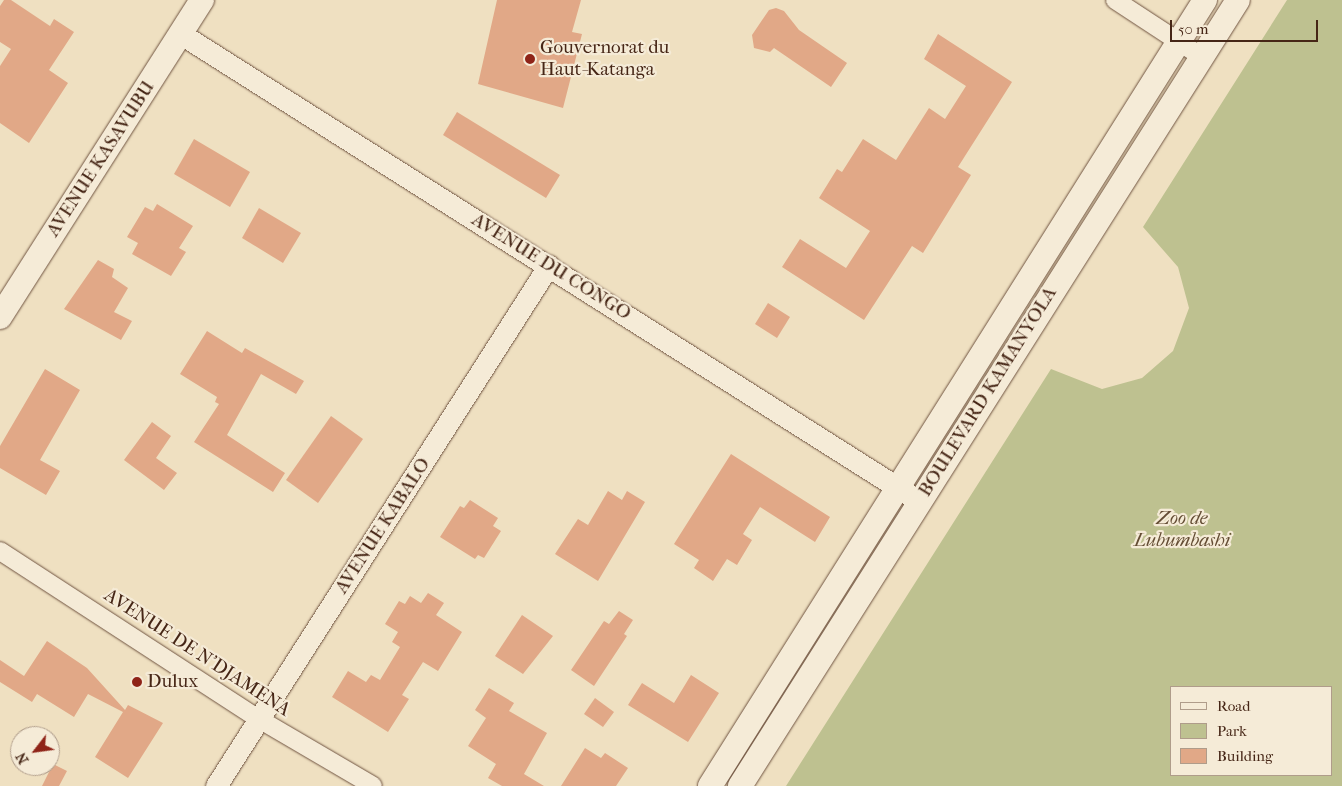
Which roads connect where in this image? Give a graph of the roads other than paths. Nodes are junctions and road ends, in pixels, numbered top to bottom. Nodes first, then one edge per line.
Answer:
1 (202, 0) edge
2 (1115, 0) edge
3 (1205, 0) edge
4 (1238, 0) edge
5 (182, 34) junction
6 (1178, 42) junction
7 (1202, 56) junction
8 (549, 266) junction
9 (0, 317) edge
10 (897, 487) junction
11 (919, 501) junction
12 (0, 551) edge
13 (259, 719) junction
14 (216, 786) edge
15 (373, 786) edge
16 (710, 786) edge
17 (740, 786) edge

1 - 5 main road, AVENUE KASAVUBU
2 - 6 street
3 - 6 main road, BOULEVARD KAMANYOLA
4 - 7 main road, BOULEVARD KAMANYOLA
5 - 8 street, AVENUE DU CONGO
5 - 9 main road, AVENUE KASAVUBU
6 - 7 street
6 - 10 main road, BOULEVARD KAMANYOLA
7 - 11 main road, BOULEVARD KAMANYOLA
8 - 10 street, AVENUE DU CONGO
8 - 13 street, AVENUE KABALO
10 - 11 street, AVENUE DU CONGO
10 - 16 main road, BOULEVARD KAMANYOLA
11 - 17 main road, BOULEVARD KAMANYOLA
12 - 13 street, AVENUE DE N'DJAMENA
13 - 14 street, AVENUE KABALO
13 - 15 street, AVENUE DE N'DJAMENA

